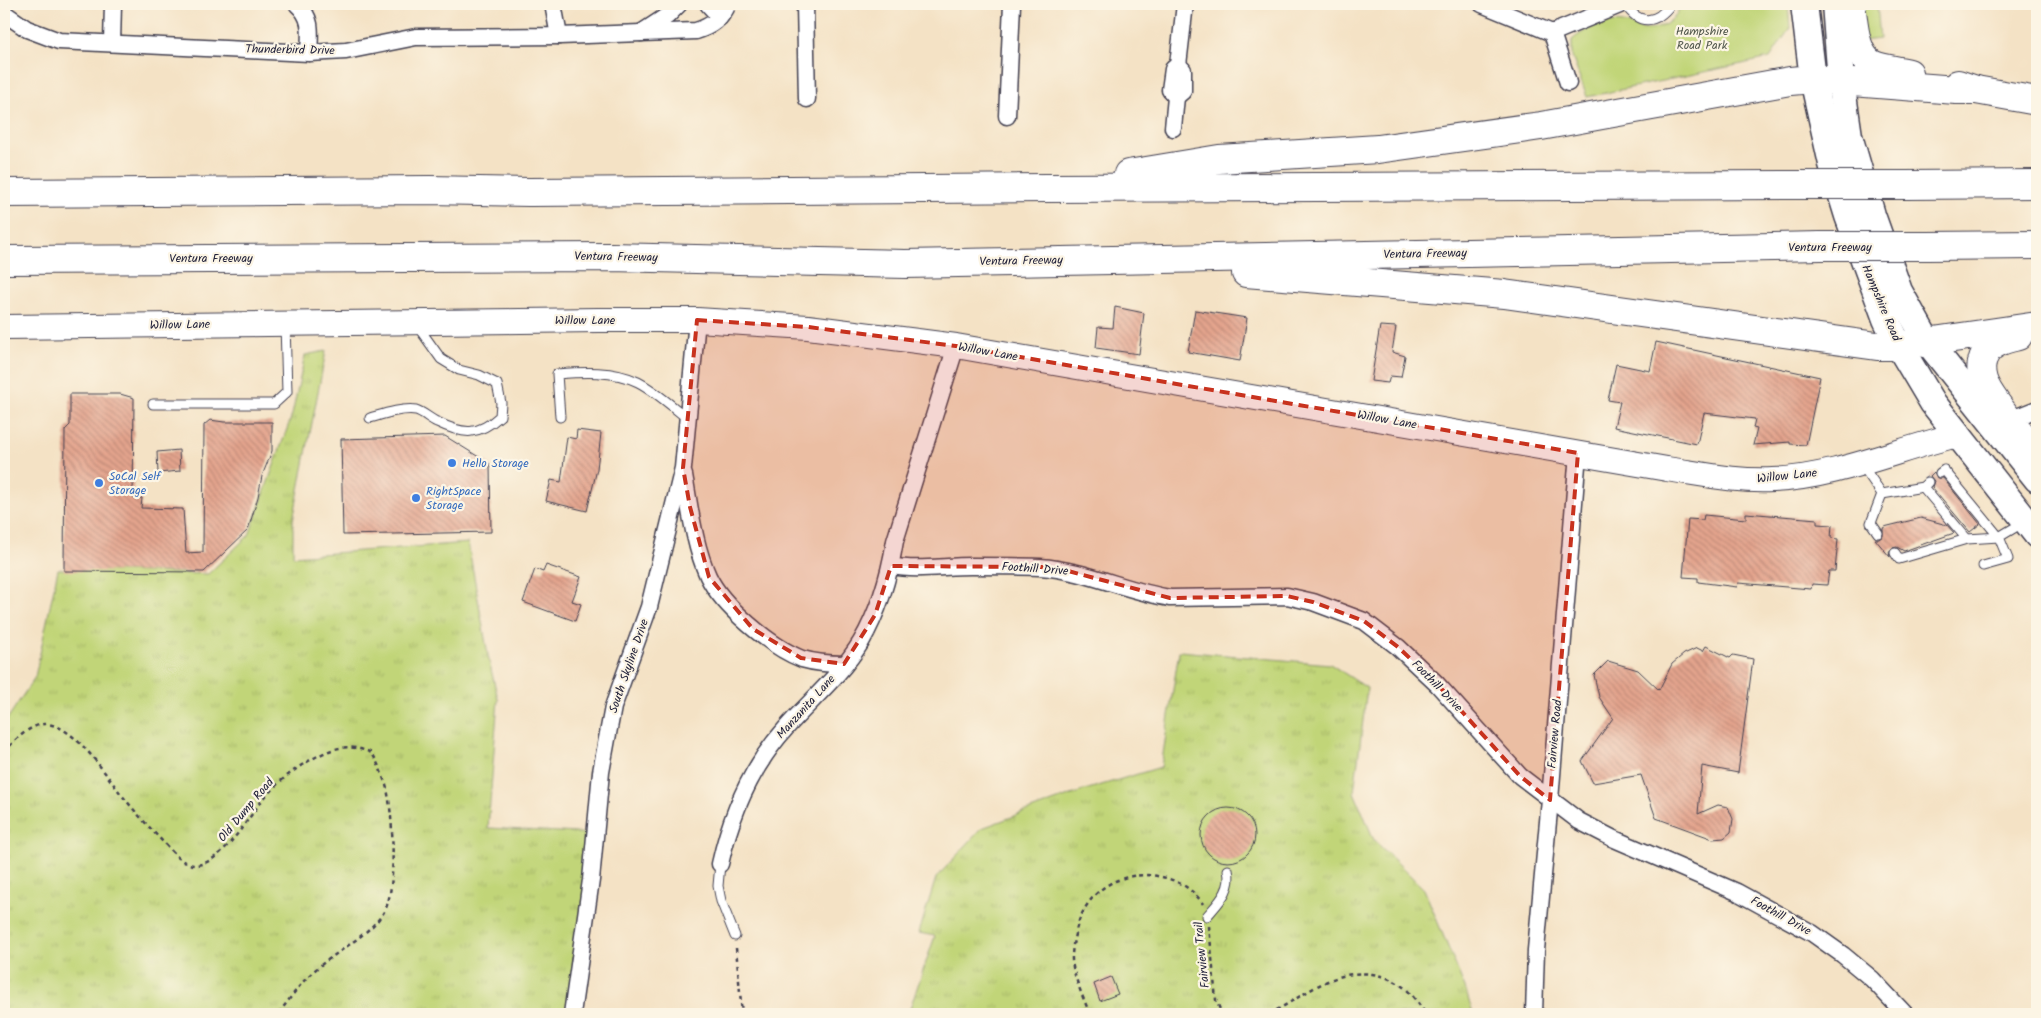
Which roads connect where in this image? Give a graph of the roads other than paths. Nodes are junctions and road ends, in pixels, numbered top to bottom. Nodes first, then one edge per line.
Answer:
1 (113, 4) edge
2 (297, 4) edge
3 (553, 4) edge
4 (679, 4) edge
5 (708, 4) edge
6 (805, 4) edge
7 (1012, 4) edge
8 (1185, 4) edge
9 (1482, 4) edge
10 (1623, 4) edge
11 (1671, 4) edge
12 (1804, 4) edge
13 (1835, 4) edge
14 (1850, 4) edge
15 (724, 10) edge
16 (4, 13) edge
17 (641, 33) junction
18 (1552, 33) junction
19 (559, 36) junction
20 (112, 43) junction
21 (309, 53) junction
22 (1813, 78) junction
23 (1841, 81) junction
24 (1568, 83) dead end
25 (1976, 90) junction
26 (808, 99) dead end
27 (2037, 101) edge
28 (1007, 116) dead end
29 (1173, 128) dead end
30 (2037, 184) edge
31 (1048, 188) junction
32 (4, 193) edge
33 (2037, 245) edge
34 (4, 260) edge
35 (905, 264) junction
36 (697, 320) junction
37 (414, 322) junction
38 (285, 324) junction
39 (2037, 326) edge
40 (4, 327) edge
41 (1927, 341) junction
42 (956, 346) junction
43 (1899, 346) junction
44 (152, 404) dead end
45 (2037, 410) edge
46 (560, 417) dead end
47 (370, 418) dead end
48 (688, 419) junction
49 (2002, 423) junction
50 (1957, 435) junction
51 (1578, 453) junction
52 (2037, 455) edge
53 (1860, 462) junction
54 (683, 468) junction
55 (1940, 473) dead end
56 (2037, 479) edge
57 (1882, 494) junction
58 (2034, 522) edge
59 (1878, 533) dead end
60 (1999, 537) junction
61 (1966, 539) junction
62 (1895, 553) dead end
63 (891, 566) junction
64 (1983, 566) dead end
65 (844, 664) junction
66 (1550, 800) junction
67 (720, 864) joint
68 (1228, 870) dead end
69 (1207, 916) road end
70 (735, 936) road end
71 (572, 1014) edge
72 (1534, 1014) edge
73 (1905, 1014) edge

1 - 20 street
2 - 21 street
3 - 19 street
4 - 17 street
5 - 15 street, Thunderbird Drive
6 - 26 street
7 - 28 street
8 - 29 street
9 - 18 street
10 - 11 lane
10 - 18 street
12 - 22 main road, Hampshire Road
13 - 23 main road, Hampshire Road
14 - 25 highway
15 - 17 street, Thunderbird Drive
16 - 20 street, Thunderbird Drive
17 - 19 street, Thunderbird Drive
18 - 24 street
19 - 21 street, Thunderbird Drive
20 - 21 street, Thunderbird Drive
22 - 23 highway
22 - 31 highway
22 - 43 main road, Hampshire Road
23 - 25 highway
23 - 41 main road, Hampshire Road
25 - 27 highway
30 - 31 highway, bridge
31 - 32 highway
33 - 35 highway, Ventura Freeway, bridge
34 - 35 highway, Ventura Freeway
35 - 43 highway
36 - 37 street, Willow Lane
36 - 42 street, Willow Lane
36 - 48 street, South Skyline Drive
37 - 38 street, Willow Lane
37 - 47 lane
38 - 40 street, Willow Lane
38 - 44 lane
39 - 41 highway
39 - 49 highway
41 - 43 highway
41 - 49 main road, Hampshire Road
42 - 51 street, Willow Lane
42 - 63 street, Manzanita Lane
43 - 50 main road, Hampshire Road
45 - 49 street
46 - 48 lane
48 - 54 street, South Skyline Drive
49 - 52 highway
49 - 56 main road, Hampshire Road
50 - 53 street, Willow Lane
50 - 58 main road
51 - 53 street, Willow Lane
51 - 66 street, Fairview Road
53 - 57 lane
54 - 65 street
54 - 71 street, South Skyline Drive
55 - 60 lane
57 - 59 lane
57 - 61 lane
58 - 60 lane
60 - 61 lane
60 - 64 lane
61 - 62 lane
63 - 65 street, Manzanita Lane
63 - 66 street, Foothill Drive
65 - 67 street, Manzanita Lane
66 - 72 street, Fairview Road
66 - 73 street, Foothill Drive
67 - 70 lane, Manzanita Lane
68 - 69 lane

